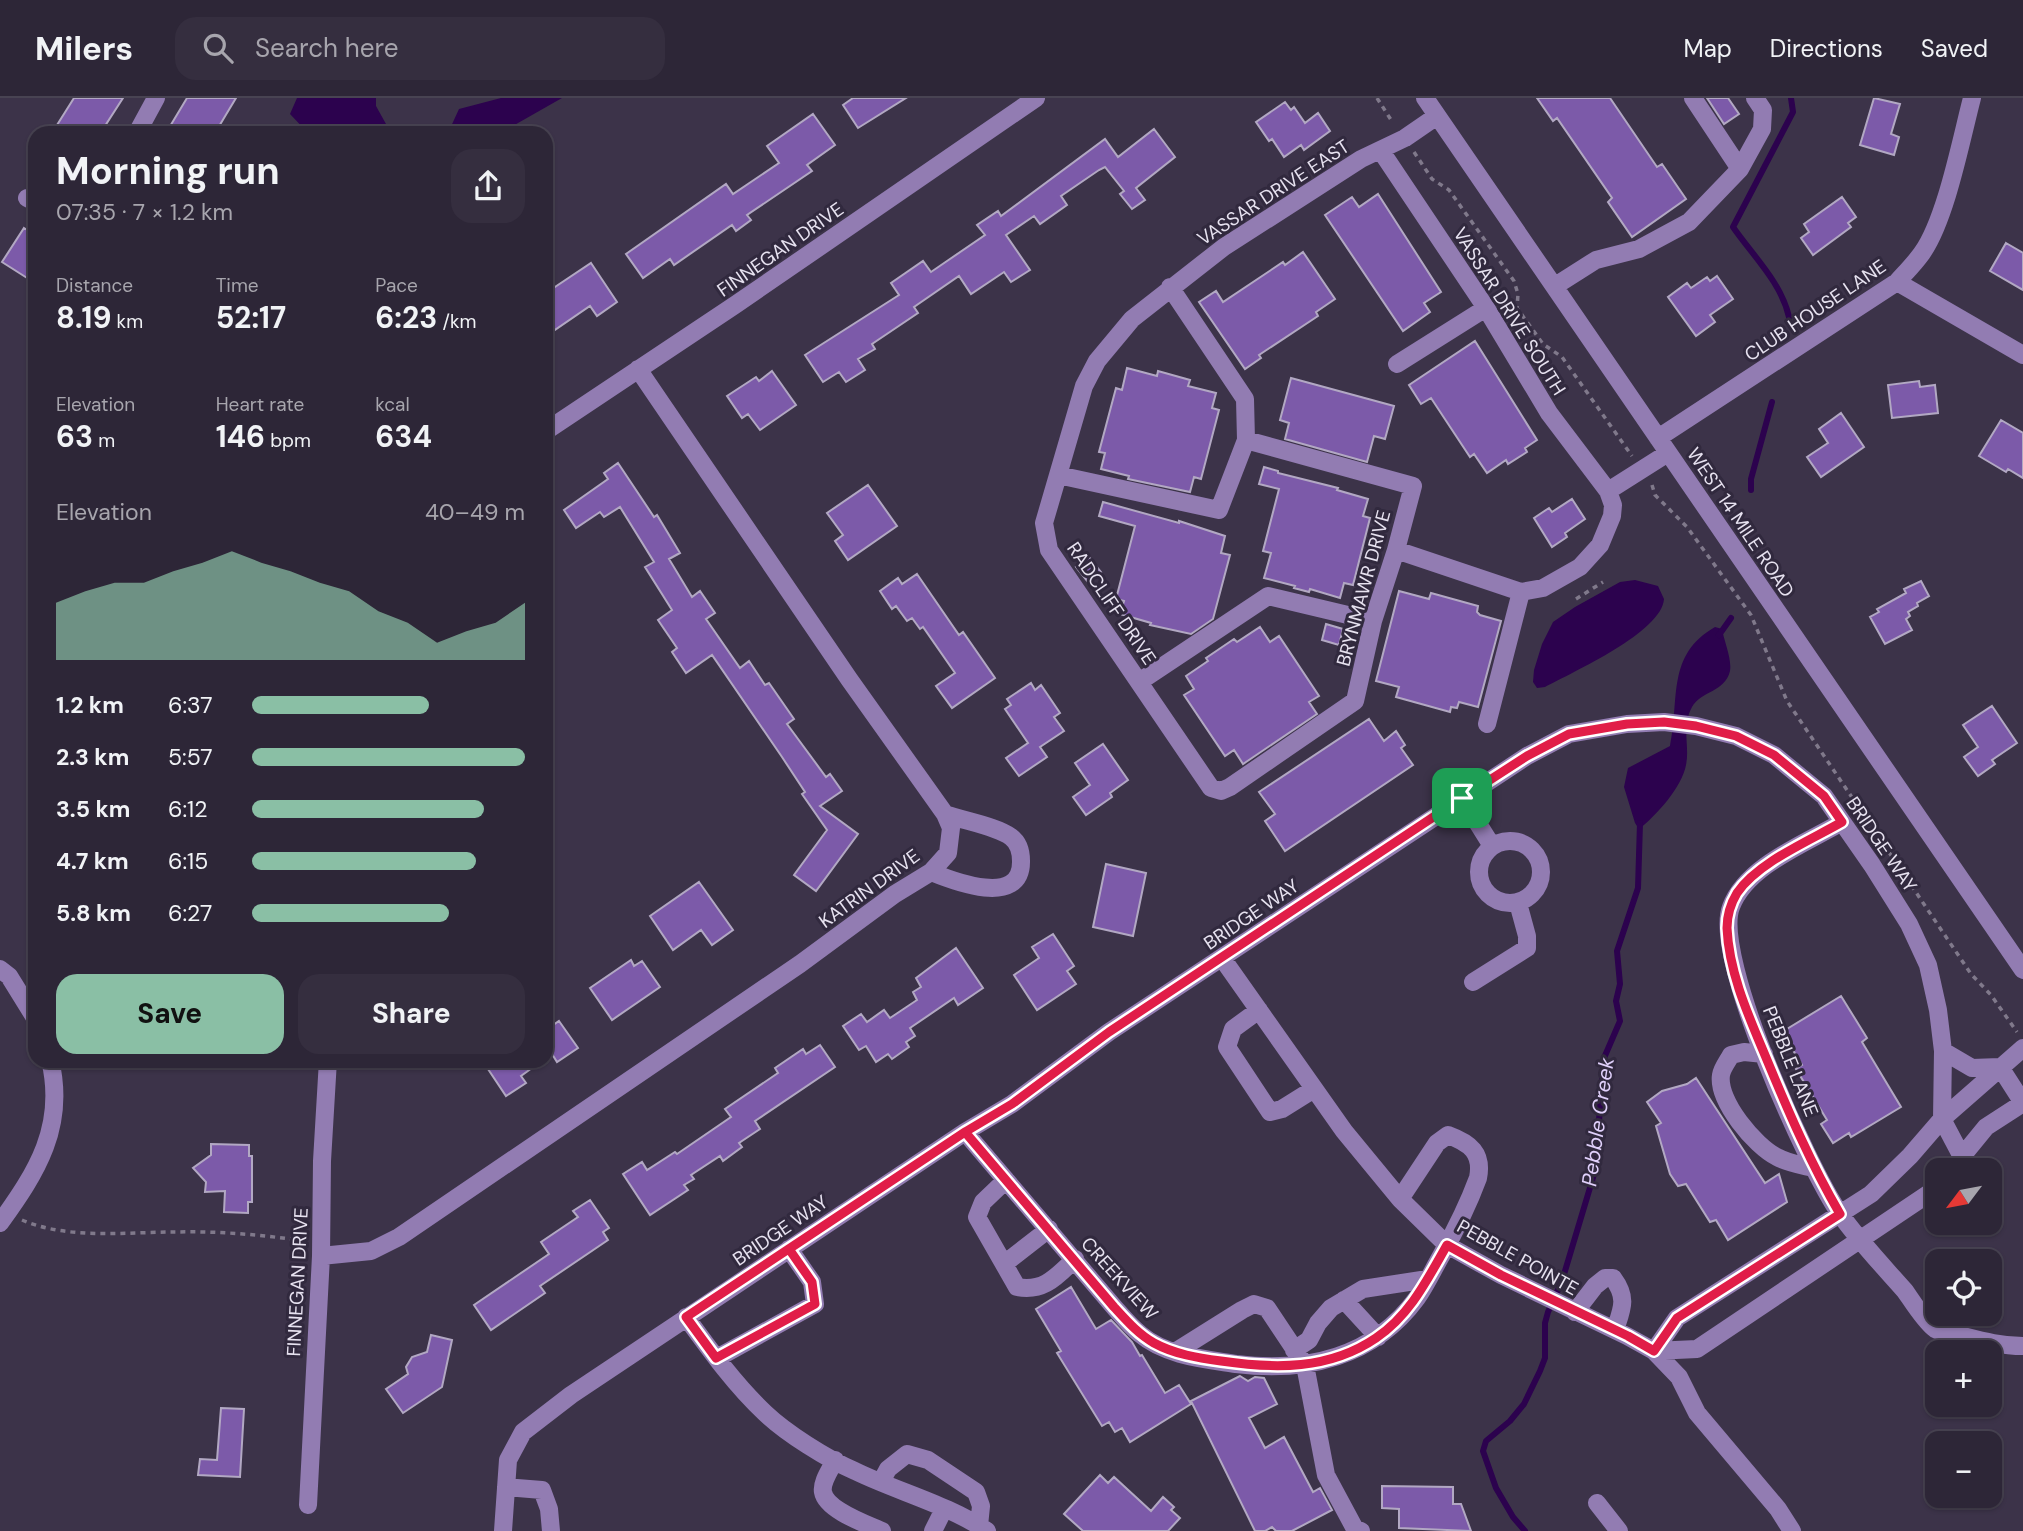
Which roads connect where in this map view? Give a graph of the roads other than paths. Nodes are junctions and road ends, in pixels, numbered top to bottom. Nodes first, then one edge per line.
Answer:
1 (156, 98) edge
2 (1036, 98) edge
3 (1425, 98) edge
4 (1693, 98) edge
5 (1755, 98) edge
6 (1972, 98) edge
7 (1437, 116) junction
8 (141, 126) edge
9 (1381, 151) junction
10 (1740, 169) junction
11 (1898, 282) junction
12 (1555, 286) junction
13 (1170, 288) junction
14 (1486, 308) junction
15 (2023, 355) edge
16 (1397, 365) dead end
17 (638, 369) junction
18 (553, 426) edge
19 (1246, 440) junction
20 (1663, 446) junction
21 (1058, 475) junction
22 (1608, 491) junction
23 (1396, 550) junction
24 (1521, 592) junction
25 (1373, 621) junction
26 (1139, 682) junction
27 (1355, 701) joint
28 (1487, 724) dead end
29 (1462, 798) junction
30 (945, 814) junction
31 (1842, 822) junction
32 (1492, 846) junction
33 (931, 872) junction
34 (1518, 903) junction
35 (1222, 958) junction
36 (0, 969) edge
37 (2023, 970) edge
38 (1473, 982) dead end
39 (28, 1006) edge
40 (1259, 1010) junction
41 (2023, 1048) edge
42 (1943, 1051) junction
43 (1764, 1054) junction
44 (2000, 1067) junction
45 (52, 1068) edge
46 (328, 1068) edge
47 (1314, 1089) junction
48 (2023, 1103) edge
49 (1942, 1119) junction
50 (965, 1132) junction
51 (1961, 1155) junction
52 (1959, 1158) edge
53 (1813, 1168) junction
54 (1006, 1180) junction
55 (1925, 1196) edge
56 (1400, 1199) junction
57 (1840, 1214) junction
58 (4, 1217) edge
59 (1049, 1229) junction
60 (1862, 1240) junction
61 (1447, 1245) junction
62 (789, 1249) junction
63 (321, 1250) junction
64 (1075, 1259) junction
65 (1004, 1264) junction
66 (1428, 1279) junction
67 (1344, 1300) junction
68 (1575, 1312) junction
69 (686, 1317) junction
70 (1615, 1330) junction
71 (1378, 1337) junction
72 (2023, 1346) edge
73 (1654, 1351) junction
74 (1175, 1352) junction
75 (716, 1358) junction
76 (1300, 1358) junction
77 (835, 1460) junction
78 (881, 1482) junction
79 (506, 1487) junction
80 (1597, 1503) dead end
81 (308, 1505) dead end
82 (944, 1510) junction
83 (983, 1528) edge
84 (1356, 1530) edge
85 (503, 1531) edge
86 (551, 1531) edge
87 (882, 1531) edge
88 (933, 1531) edge
89 (1619, 1531) edge
90 (1792, 1531) edge

1 - 8 street
2 - 17 street, FINNEGAN DRIVE
3 - 7 street, WEST 14 MILE ROAD
4 - 10 street
5 - 10 street
6 - 11 street, CLUB HOUSE LANE
7 - 9 street, VASSAR DRIVE EAST
7 - 12 street, WEST 14 MILE ROAD
9 - 13 street, VASSAR DRIVE EAST
9 - 14 street, VASSAR DRIVE SOUTH
10 - 12 street
11 - 15 street
11 - 20 street, CLUB HOUSE LANE
12 - 20 street, WEST 14 MILE ROAD
13 - 19 street
13 - 21 street, RADCLIFF DRIVE
14 - 16 street
14 - 22 street, VASSAR DRIVE SOUTH
17 - 18 street, FINNEGAN DRIVE
17 - 30 street, KATRIN DRIVE
19 - 21 street
19 - 23 street, BRYNMAWR DRIVE
20 - 22 street
20 - 37 street, WEST 14 MILE ROAD
21 - 26 street, RADCLIFF DRIVE
22 - 24 street
23 - 24 street
23 - 25 street, BRYNMAWR DRIVE
24 - 28 street
25 - 26 street
25 - 27 street, BRYNMAWR DRIVE
26 - 27 street, RADCLIFF DRIVE
29 - 31 street, BRIDGE WAY
29 - 32 street
29 - 35 street, BRIDGE WAY
30 - 33 street, KATRIN DRIVE
30 - 33 street
31 - 42 street, BRIDGE WAY
31 - 43 street, PEBBLE LANE
32 - 34 street
32 - 34 street
33 - 63 street, KATRIN DRIVE
34 - 38 street
35 - 40 street, PEBBLE POINTE
35 - 50 street, BRIDGE WAY
36 - 39 street
40 - 47 street, PEBBLE POINTE
40 - 47 street
41 - 44 street
42 - 44 street
42 - 49 street, BRIDGE WAY
43 - 53 street, PEBBLE LANE
43 - 53 street
44 - 48 street
44 - 49 street
45 - 58 street
46 - 63 street, FINNEGAN DRIVE
47 - 56 street, PEBBLE POINTE
48 - 51 street
49 - 51 street
49 - 57 street
50 - 54 street, CREEKVIEW
50 - 62 street, BRIDGE WAY
51 - 52 street
53 - 57 street, PEBBLE LANE
54 - 59 street, CREEKVIEW
54 - 65 street
55 - 60 street
56 - 61 street, PEBBLE POINTE
56 - 61 street, CREEKVIEW
57 - 60 street, PEBBLE LANE
57 - 73 street
59 - 64 street, CREEKVIEW
59 - 65 street
60 - 72 street, PEBBLE LANE
60 - 73 street
61 - 66 street, CREEKVIEW
61 - 68 street, PEBBLE POINTE
62 - 69 street, BRIDGE WAY
62 - 75 street
63 - 81 street, FINNEGAN DRIVE
64 - 65 street
64 - 74 street, CREEKVIEW
66 - 67 street
66 - 71 street, CREEKVIEW
67 - 71 street
67 - 76 street
68 - 70 street, PEBBLE POINTE
68 - 70 street
69 - 75 street
69 - 79 street, BRIDGE WAY
70 - 73 street, PEBBLE POINTE
71 - 76 street, CREEKVIEW
73 - 90 street, PEBBLE POINTE
74 - 76 street, CREEKVIEW
74 - 76 street
75 - 77 street
76 - 84 street
77 - 78 street
77 - 87 street
78 - 82 street
78 - 83 street
79 - 85 street, BRIDGE WAY
79 - 86 street
80 - 89 street
82 - 83 street
82 - 88 street

